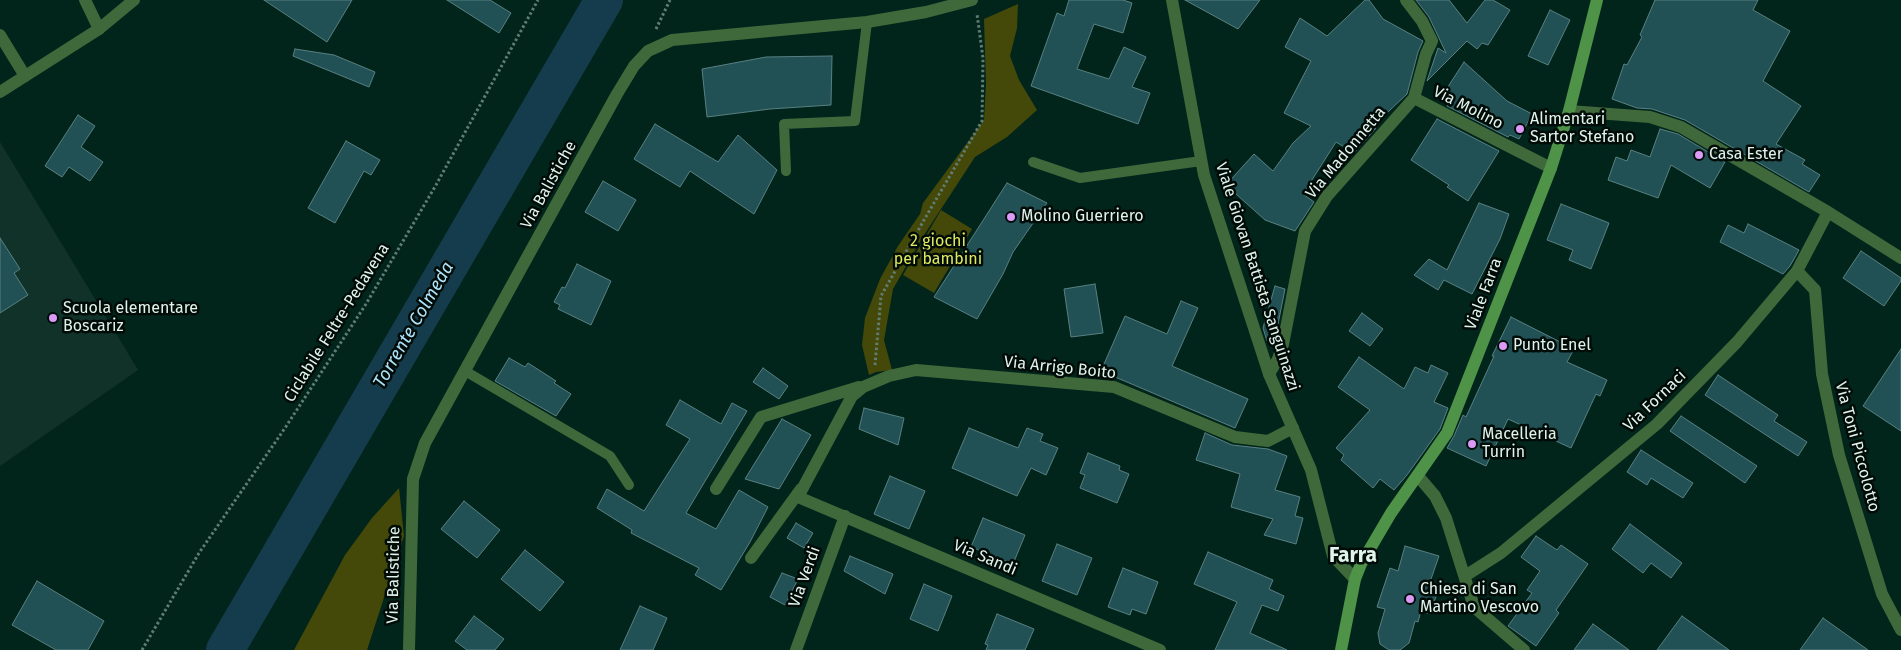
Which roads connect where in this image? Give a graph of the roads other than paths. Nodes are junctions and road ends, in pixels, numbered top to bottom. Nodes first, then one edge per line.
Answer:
1 (85, 0) edge
2 (134, 0) edge
3 (1172, 0) edge
4 (1406, 0) edge
5 (1597, 0) edge
6 (974, 5) edge
7 (867, 22) junction
8 (99, 29) junction
9 (0, 35) edge
10 (25, 76) junction
11 (0, 92) edge
12 (1414, 98) junction
13 (1569, 111) junction
14 (1202, 161) junction
15 (1033, 162) dead end
16 (1551, 168) junction
17 (786, 171) dead end
18 (1828, 212) junction
19 (1901, 258) edge
20 (1797, 271) junction
21 (466, 372) junction
22 (1269, 374) junction
23 (873, 383) junction
24 (1293, 428) junction
25 (1418, 476) junction
26 (804, 484) junction
27 (629, 485) dead end
28 (716, 489) dead end
29 (798, 497) joint
30 (845, 516) junction
31 (751, 558) dead end
32 (1465, 576) junction
33 (1355, 579) junction
34 (1901, 630) edge
35 (409, 650) edge
36 (796, 650) edge
37 (1160, 650) edge
38 (1341, 650) edge
39 (1524, 650) edge

1 - 8 street
2 - 8 street
3 - 14 street, Viale Giovan Battista Sanguinazzi
4 - 12 street, Via Molino
5 - 13 main road, Viale Farra
6 - 7 street, Via Balistiche
7 - 17 lane
7 - 21 street, Via Balistiche
8 - 10 street
9 - 10 street
10 - 11 street
12 - 16 street, Via Molino
12 - 22 street, Via Madonnetta
13 - 16 main road, Viale Farra
13 - 18 street
14 - 15 lane
14 - 22 street, Viale Giovan Battista Sanguinazzi
16 - 25 main road, Viale Farra
18 - 19 street
18 - 20 street, Via Fornaci
20 - 32 street, Via Fornaci
20 - 34 street, Via Toni Piccolotto
21 - 27 lane
21 - 35 street, Via Balistiche
22 - 24 street, Viale Giovan Battista Sanguinazzi
23 - 24 street, Via Arrigo Boito
23 - 26 street, Via Arrigo Boito
23 - 28 street, Via Arrigo Boito
24 - 33 street, Viale Giovan Battista Sanguinazzi
25 - 32 street
25 - 33 main road, Viale Farra
26 - 29 street, Via Arrigo Boito
26 - 31 street, Via Arrigo Boito
29 - 30 street, Via Sandi
30 - 36 street, Via Verdi
30 - 37 street, Via Sandi
32 - 39 street
33 - 38 main road, Viale Farra

